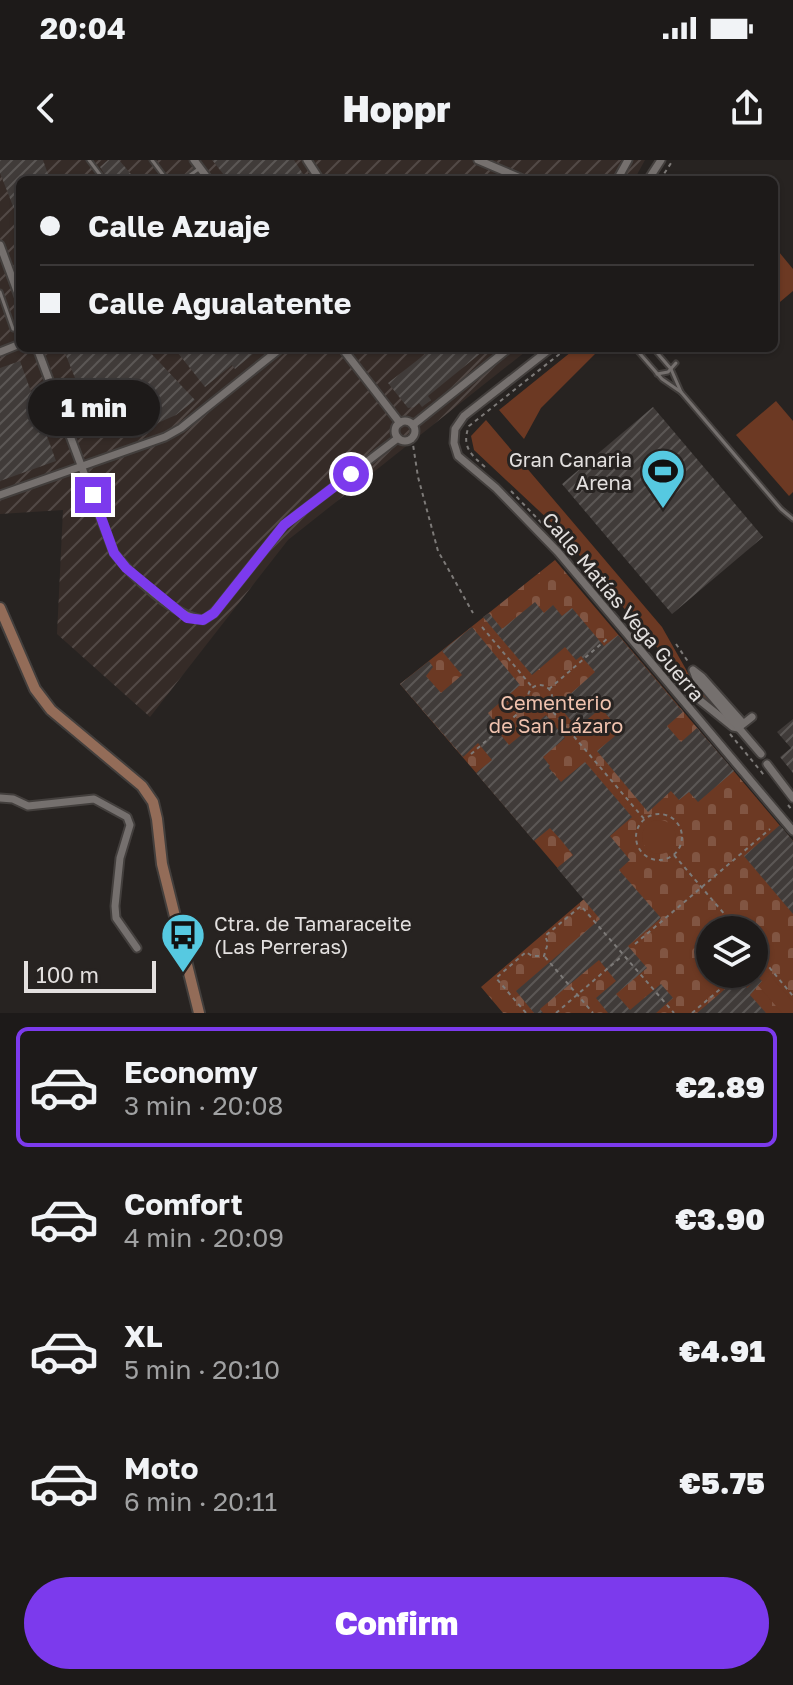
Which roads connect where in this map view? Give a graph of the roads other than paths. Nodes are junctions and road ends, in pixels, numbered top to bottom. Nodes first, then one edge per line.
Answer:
1 (194, 160) edge
2 (478, 160) edge
3 (200, 168) junction
4 (189, 176) edge
5 (206, 176) edge
6 (516, 176) edge
7 (0, 245) edge
8 (16, 288) edge
9 (0, 292) edge
10 (16, 329) edge
11 (39, 352) edge
12 (276, 352) edge
13 (345, 352) edge
14 (504, 352) edge
15 (546, 352) edge
16 (639, 352) edge
17 (656, 352) edge
18 (676, 363) dead end
19 (671, 369) junction
20 (657, 374) junction
21 (681, 392) junction
22 (400, 423) junction
23 (413, 425) junction
24 (398, 438) junction
25 (82, 466) junction
26 (0, 495) edge
27 (793, 519) edge
28 (0, 608) edge
29 (693, 670) road end
30 (697, 698) dead end
31 (752, 717) dead end
32 (740, 725) junction
33 (761, 754) dead end
34 (767, 764) dead end
35 (0, 798) edge
36 (789, 798) edge
37 (793, 831) edge
38 (137, 948) dead end
39 (199, 1013) edge

1 - 3 street
2 - 6 street
3 - 4 lane
3 - 5 street
7 - 8 street
9 - 10 lane
11 - 25 street
12 - 25 street
13 - 22 street
14 - 23 street
15 - 37 street, Calle Matías Vega Guerra
16 - 20 lane
17 - 19 lane
18 - 19 lane
19 - 20 lane
19 - 21 lane
20 - 21 lane
21 - 27 lane
22 - 23 street
22 - 24 street
23 - 24 street
24 - 25 street
25 - 26 street
28 - 39 main road
29 - 32 street
30 - 32 street
31 - 32 street
32 - 33 street
34 - 36 street
35 - 38 street

